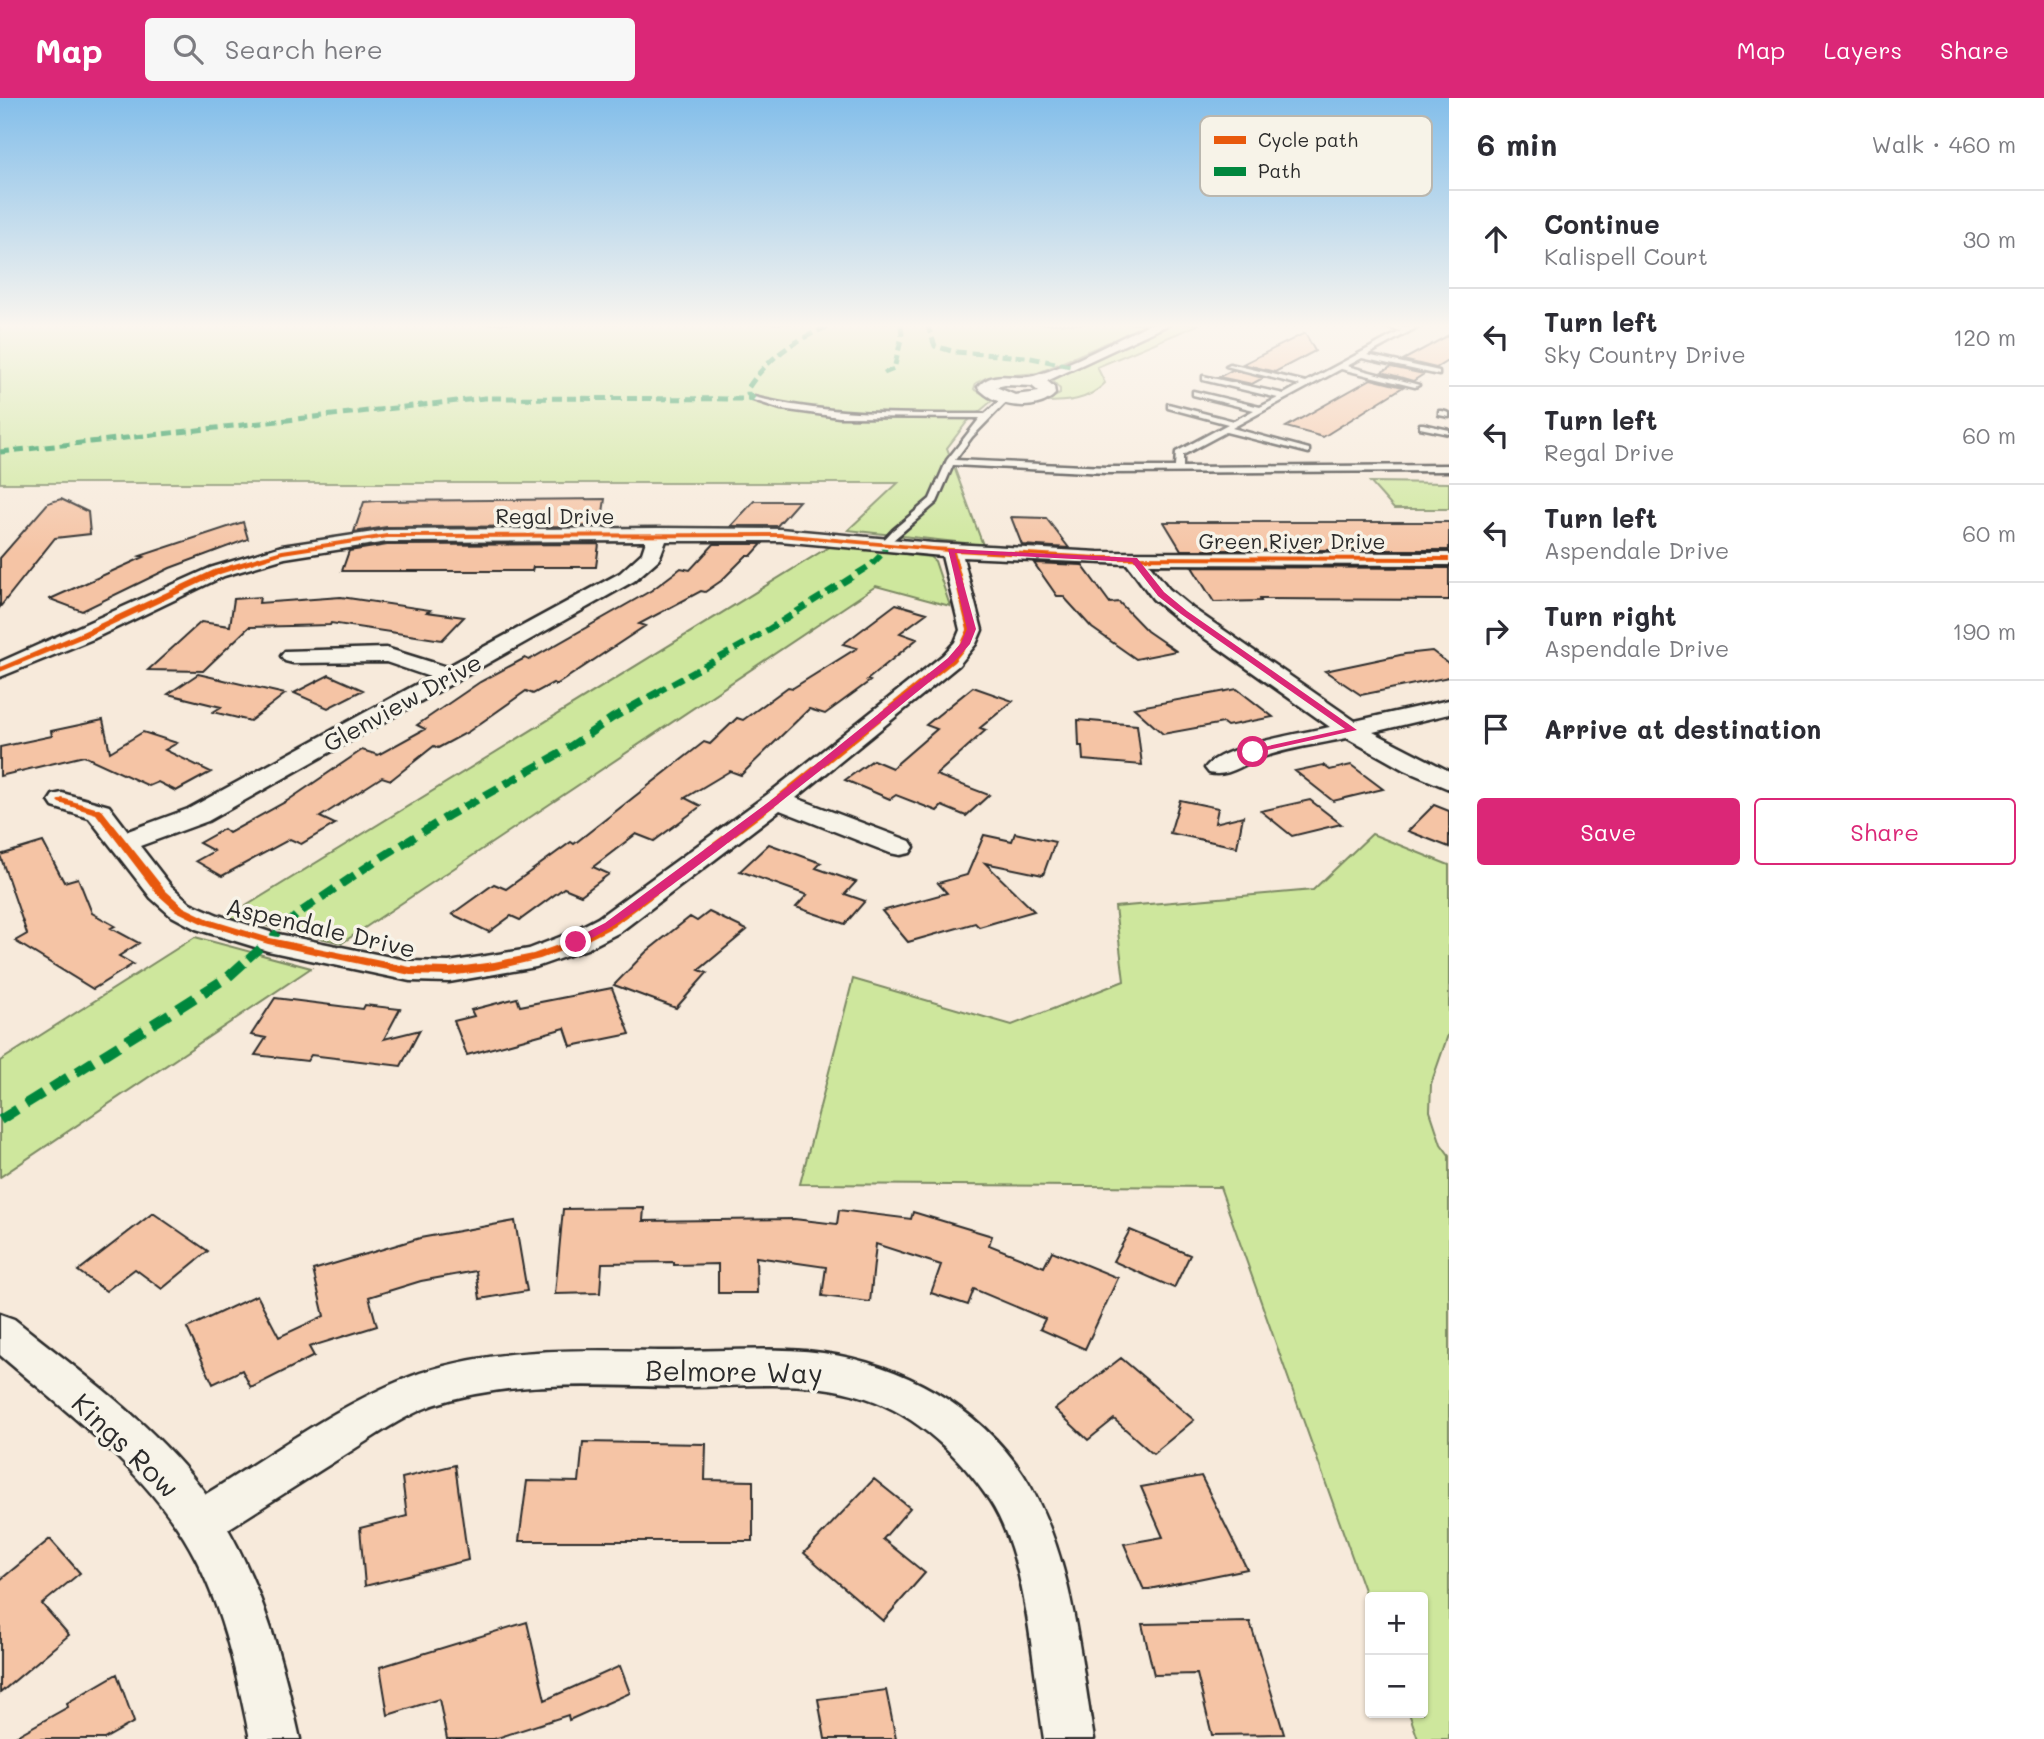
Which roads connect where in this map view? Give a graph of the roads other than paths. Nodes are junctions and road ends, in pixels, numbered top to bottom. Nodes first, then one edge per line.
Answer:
1 (760, 401) edge
2 (1002, 401) edge
3 (1225, 401) edge
4 (1278, 401) edge
5 (1171, 406) dead end
6 (1261, 410) junction
7 (985, 416) junction
8 (1235, 424) junction
9 (1423, 426) dead end
10 (1225, 429) junction
11 (1449, 432) edge
12 (1306, 451) dead end
13 (950, 462) junction
14 (1449, 468) edge
15 (1179, 470) junction
16 (657, 534) junction
17 (885, 544) junction
18 (951, 551) junction
19 (1134, 559) junction
20 (1449, 559) edge
21 (293, 656) dead end
22 (0, 670) edge
23 (449, 676) junction
24 (1449, 707) edge
25 (1352, 730) junction
26 (1218, 768) dead end
27 (1449, 781) edge
28 (777, 800) junction
29 (62, 801) dead end
30 (124, 842) junction
31 (901, 847) dead end
32 (4, 1341) edge
33 (200, 1522) junction
34 (275, 1739) edge
35 (1069, 1739) edge

1 - 7 lane
2 - 7 lane
3 - 6 lane
4 - 6 lane
5 - 8 lane
6 - 8 lane
7 - 13 lane
8 - 10 lane
9 - 11 lane
10 - 12 lane
10 - 15 lane
13 - 15 lane
13 - 17 lane
14 - 15 lane
16 - 17 street, Regal Drive
16 - 22 street, Regal Drive
16 - 23 street, Glenview Drive
17 - 18 street, Regal Drive
18 - 19 street, Regal Drive
18 - 28 street, Aspendale Drive
19 - 20 street, Green River Drive
19 - 25 street
21 - 23 street
23 - 30 street, Glenview Drive
24 - 25 street
25 - 26 street
25 - 27 street
28 - 30 street, Aspendale Drive
28 - 31 street
29 - 30 street, Aspendale Drive
32 - 33 street, Kings Row
33 - 34 street, Kings Row
33 - 35 street, Belmore Way

